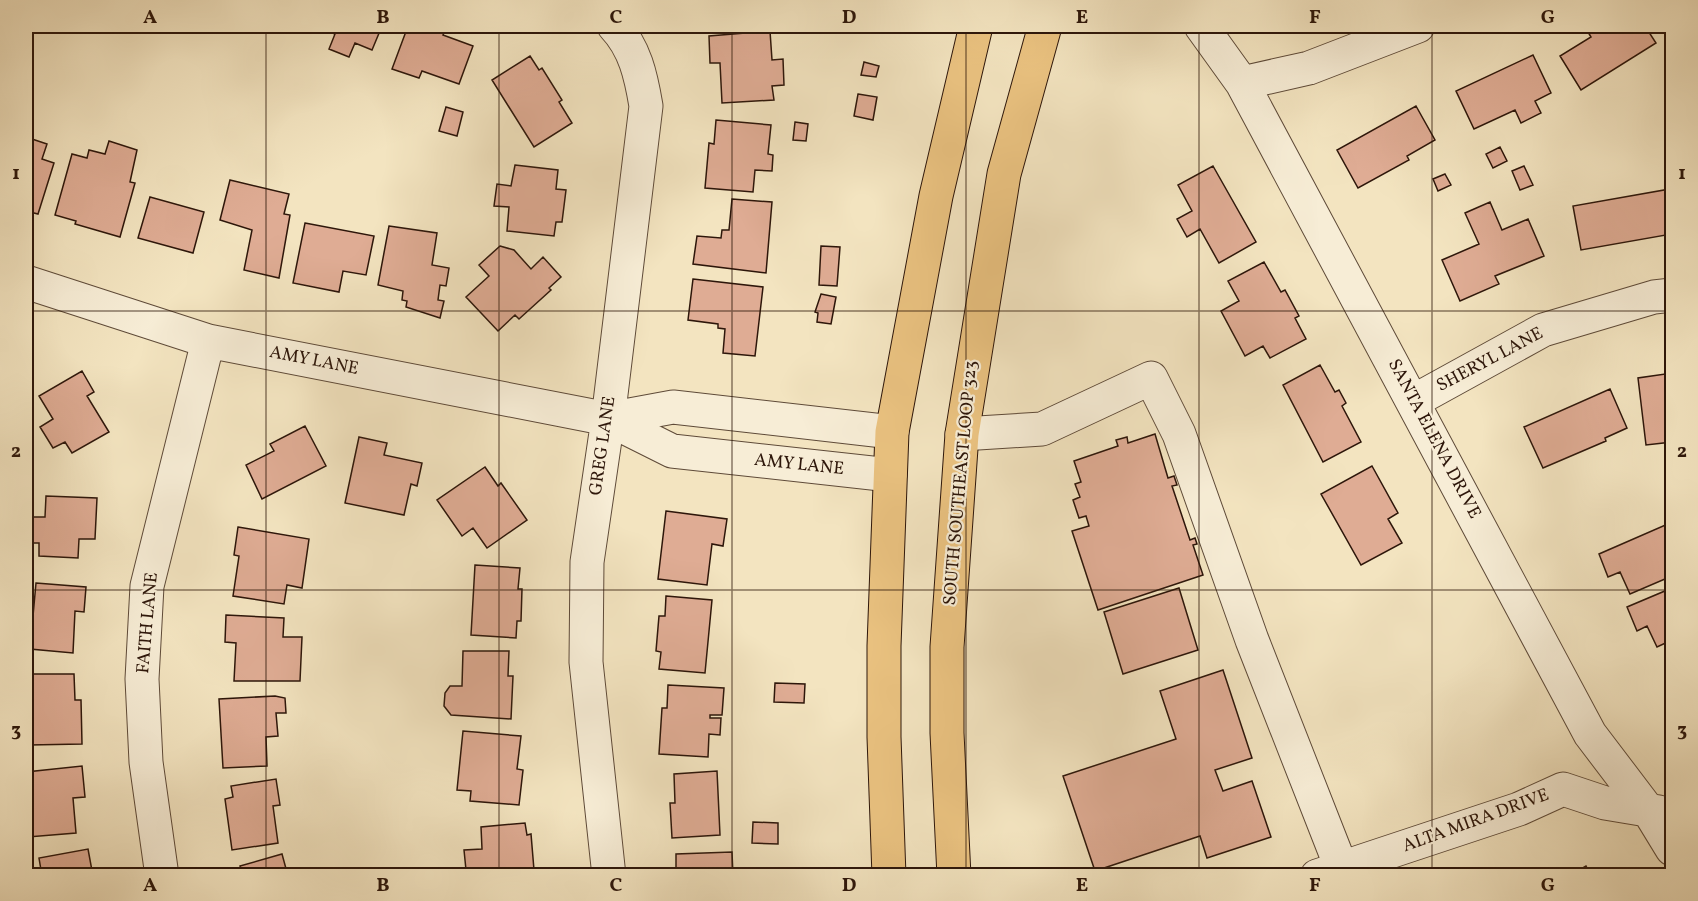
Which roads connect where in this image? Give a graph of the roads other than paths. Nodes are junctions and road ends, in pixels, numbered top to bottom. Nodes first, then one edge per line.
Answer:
1 (614, 26) edge
2 (975, 26) edge
3 (1045, 26) edge
4 (1201, 26) edge
5 (1418, 26) edge
6 (1242, 82) junction
7 (26, 282) edge
8 (1672, 295) edge
9 (208, 341) junction
10 (1414, 401) junction
11 (608, 419) junction
12 (892, 432) junction
13 (962, 434) junction
14 (890, 475) junction
15 (1661, 812) edge
16 (1672, 849) edge
17 (1329, 872) edge
18 (162, 876) edge
19 (609, 876) edge
20 (889, 876) edge
21 (954, 876) edge

1 - 11 street, GREG LANE
2 - 12 highway
3 - 13 highway, SOUTH SOUTHEAST LOOP 323
4 - 6 street, SANTA ELENA DRIVE
5 - 6 street
6 - 10 street, SANTA ELENA DRIVE
7 - 9 street, AMY LANE
8 - 10 street, SHERYL LANE
9 - 11 street, AMY LANE
9 - 18 street, FAITH LANE
10 - 15 street, SANTA ELENA DRIVE
11 - 12 street, AMY LANE
11 - 14 street, AMY LANE
11 - 19 street, GREG LANE
12 - 14 highway
13 - 17 street
13 - 21 highway, SOUTH SOUTHEAST LOOP 323
14 - 20 highway
15 - 16 street, SANTA ELENA DRIVE
15 - 17 street, ALTA MIRA DRIVE

